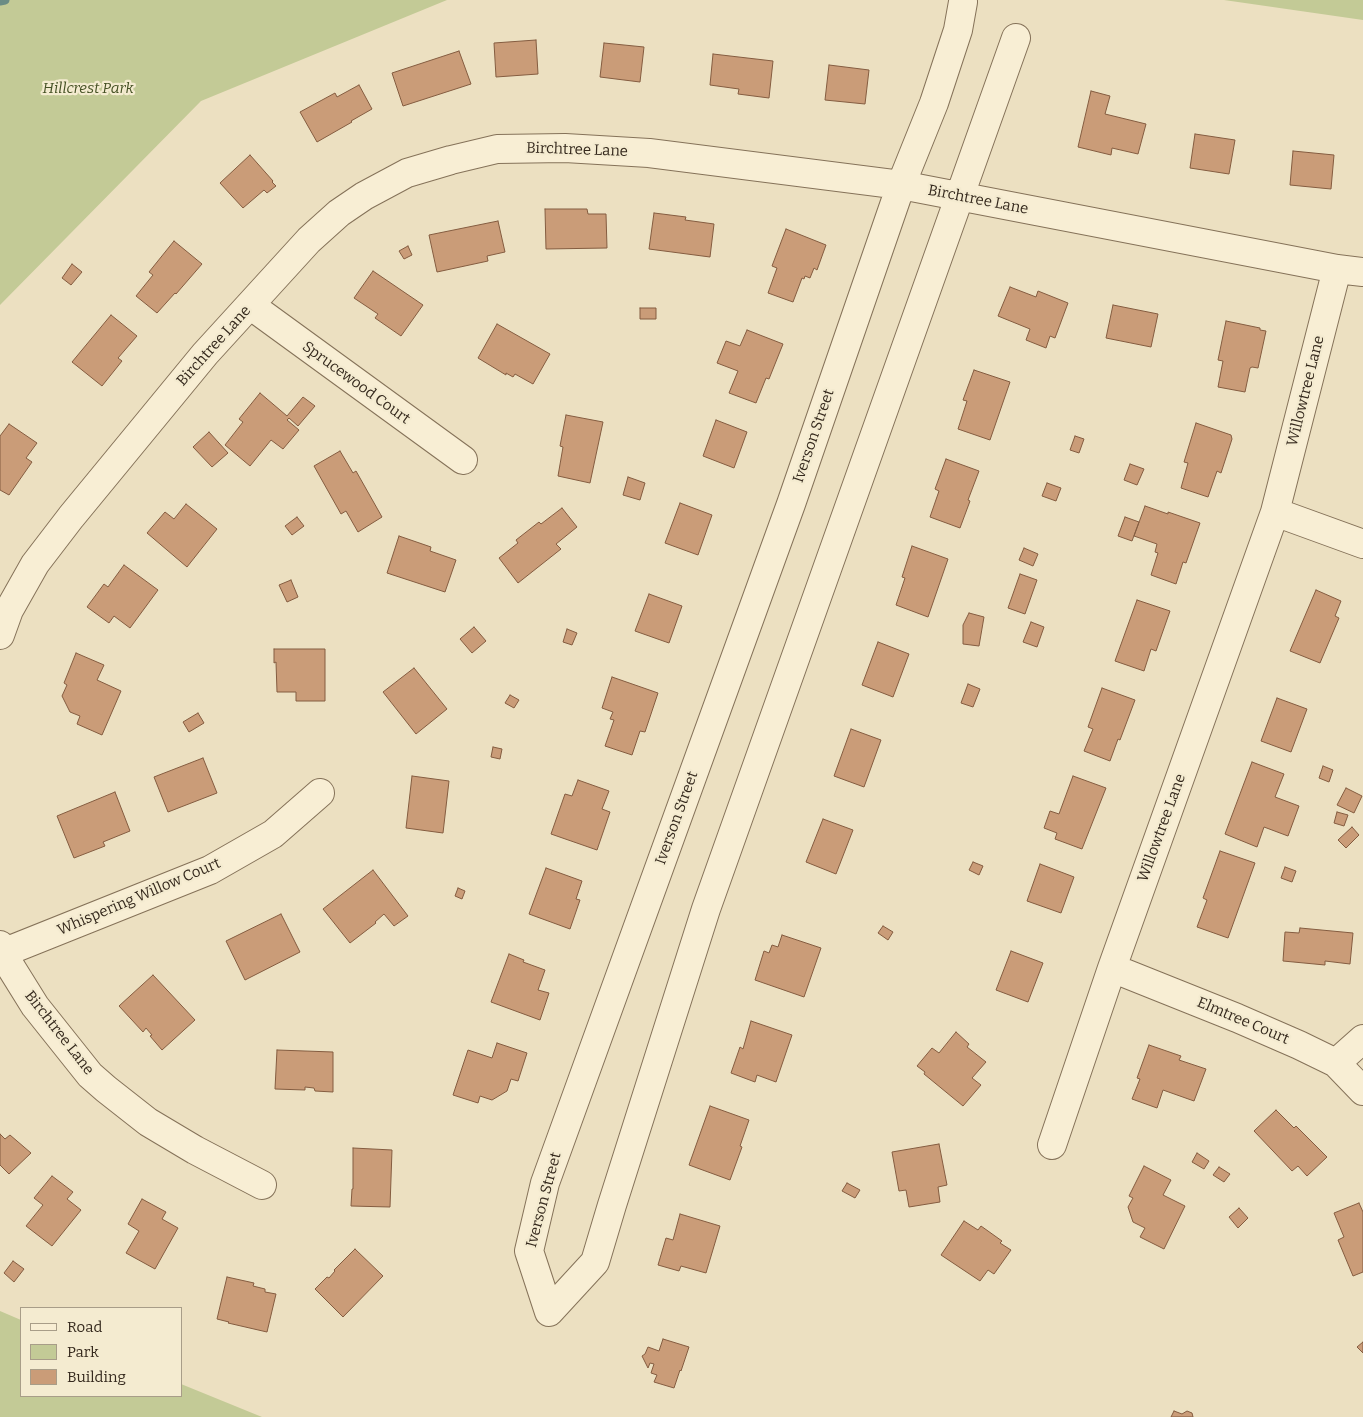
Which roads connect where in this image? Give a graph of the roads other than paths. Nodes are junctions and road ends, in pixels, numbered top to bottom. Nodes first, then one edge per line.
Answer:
1 (963, 2) dead end
2 (1016, 38) dead end
3 (900, 185) junction
4 (960, 197) junction
5 (1350, 270) edge
6 (250, 305) junction
7 (462, 460) dead end
8 (1275, 512) junction
9 (1363, 544) edge
10 (0, 635) edge
11 (320, 793) dead end
12 (1, 951) edge
13 (1112, 968) junction
14 (1363, 1039) edge
15 (1336, 1063) junction
16 (1363, 1092) edge
17 (1052, 1145) dead end
18 (262, 1185) dead end

1 - 3 street, Iverson Street
2 - 4 street, Iverson Street
3 - 4 street, Birchtree Lane
3 - 4 street, Iverson Street
3 - 6 street, Birchtree Lane
4 - 5 street, Birchtree Lane
5 - 8 street, Willowtree Lane
6 - 7 street, Sprucewood Court
6 - 10 street, Birchtree Lane
8 - 9 street
8 - 13 street, Willowtree Lane
11 - 12 street, Whispering Willow Court
12 - 18 street, Birchtree Lane
13 - 15 street, Elmtree Court
13 - 17 street, Willowtree Lane
14 - 15 street
15 - 16 street, Elmtree Court

